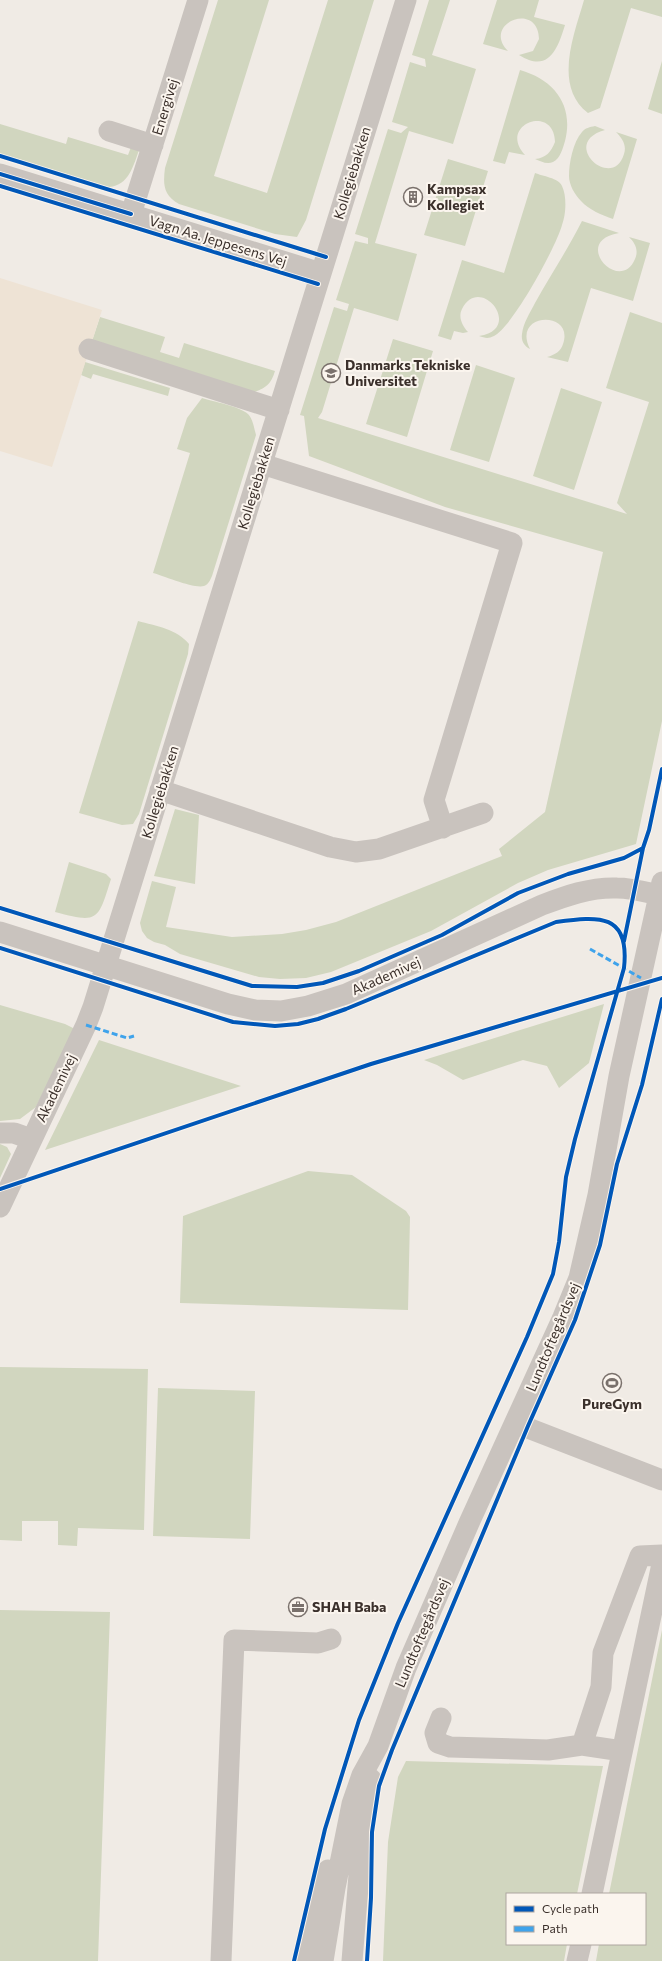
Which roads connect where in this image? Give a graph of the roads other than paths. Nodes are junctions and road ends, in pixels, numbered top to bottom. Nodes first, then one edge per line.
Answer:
1 (198, 0) edge
2 (406, 0) edge
3 (109, 131) dead end
4 (153, 145) junction
5 (0, 174) edge
6 (131, 214) junction
7 (321, 273) junction
8 (89, 349) dead end
9 (279, 410) junction
10 (262, 464) junction
11 (160, 790) junction
12 (483, 813) dead end
13 (443, 828) junction
14 (661, 888) edge
15 (0, 932) edge
16 (107, 965) junction
17 (0, 1133) edge
18 (31, 1139) junction
19 (0, 1207) edge
20 (515, 1423) junction
21 (662, 1480) edge
22 (662, 1555) edge
23 (662, 1564) edge
24 (331, 1639) dead end
25 (441, 1718) dead end
26 (582, 1745) junction
27 (378, 1746) junction
28 (622, 1751) junction
29 (352, 1804) junction
30 (592, 1893) edge
31 (581, 1945) edge
32 (221, 1961) edge
33 (304, 1961) edge
34 (323, 1961) edge
35 (352, 1961) edge
36 (577, 1961) edge

1 - 4 street, Energivej
2 - 7 street, Kollegiebakken
3 - 4 street
4 - 6 street, Energivej
5 - 6 street, Vagn Aa. Jeppesens Vej
6 - 7 street, Vagn Aa. Jeppesens Vej
7 - 9 street, Kollegiebakken
8 - 9 street
9 - 10 street, Kollegiebakken
10 - 11 street, Kollegiebakken
10 - 13 street
11 - 13 street
11 - 16 street, Kollegiebakken
12 - 13 street
14 - 16 street, Akademivej
14 - 20 street, Lundtoftegårdsvej
15 - 16 street, Akademivej
16 - 18 street, Akademivej
17 - 18 street
18 - 19 street, Akademivej
20 - 21 street
20 - 27 street, Lundtoftegårdsvej
22 - 26 street
23 - 28 street
24 - 32 street
25 - 26 street
26 - 28 street
27 - 29 street, Lundtoftegårdsvej
27 - 35 street, Lundtoftegårdsvej
28 - 30 street
29 - 33 street
29 - 34 street, Lundtoftegårdsvej
31 - 36 street

